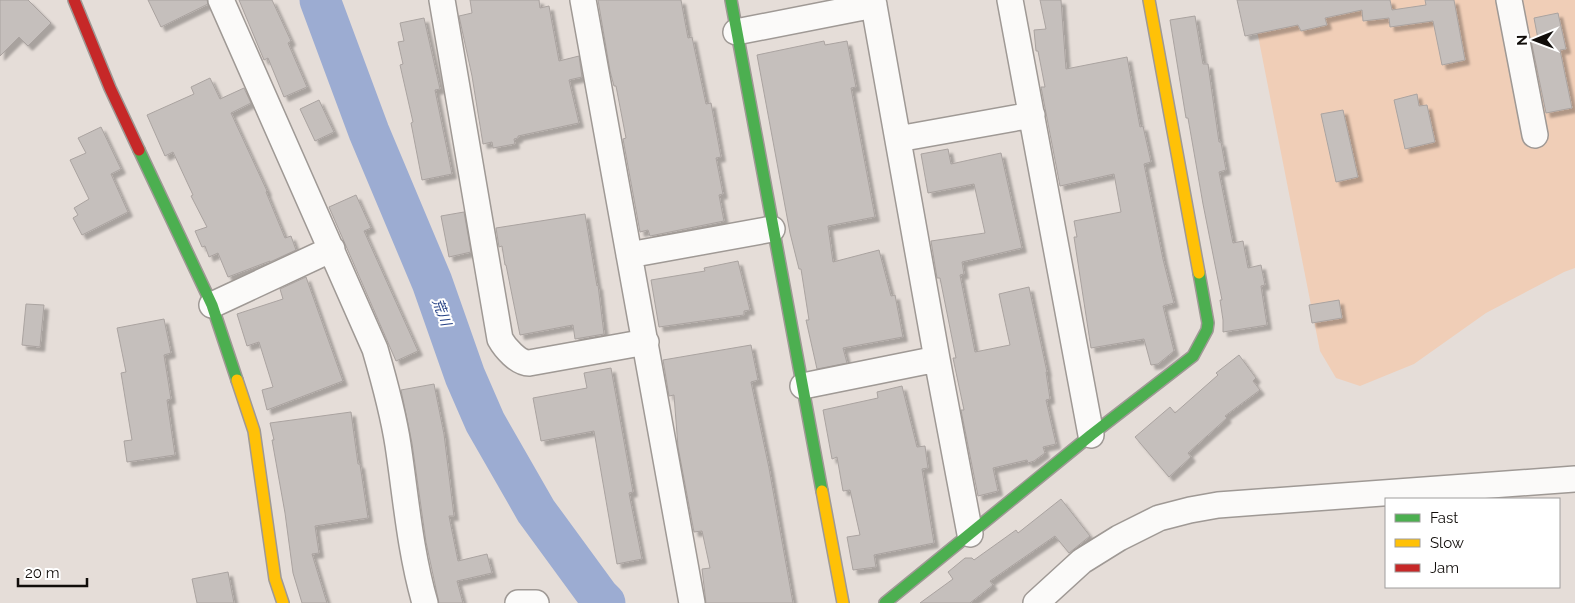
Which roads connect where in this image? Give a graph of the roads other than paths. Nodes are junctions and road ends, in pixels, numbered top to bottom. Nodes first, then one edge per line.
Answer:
1 (74, 0) edge
2 (221, 0) edge
3 (442, 0) edge
4 (583, 0) edge
5 (730, 0) edge
6 (1010, 0) edge
7 (1149, 0) edge
8 (1509, 0) edge
9 (874, 3) edge
10 (736, 32) junction
11 (1032, 115) junction
12 (1535, 135) dead end
13 (898, 139) junction
14 (772, 228) junction
15 (332, 249) junction
16 (630, 255) junction
17 (212, 305) junction
18 (646, 342) junction
19 (937, 359) junction
20 (803, 386) junction
21 (1090, 435) junction
22 (1575, 480) edge
23 (970, 534) junction
24 (283, 603) edge
25 (425, 603) edge
26 (518, 603) edge
27 (536, 603) edge
28 (692, 603) edge
29 (844, 603) edge
30 (885, 603) edge
31 (1036, 603) edge

1 - 17 street
2 - 15 street
3 - 18 street
4 - 16 street
5 - 10 street
6 - 11 street
7 - 21 street
8 - 12 street
9 - 10 street
9 - 13 street
10 - 14 street
11 - 13 street
11 - 21 street
13 - 19 street
14 - 16 street
14 - 20 street
15 - 17 street
15 - 25 street
16 - 18 street
17 - 24 street
18 - 28 street
19 - 20 street
19 - 23 street
20 - 29 street
21 - 23 street
22 - 31 street
23 - 30 street
26 - 27 street

